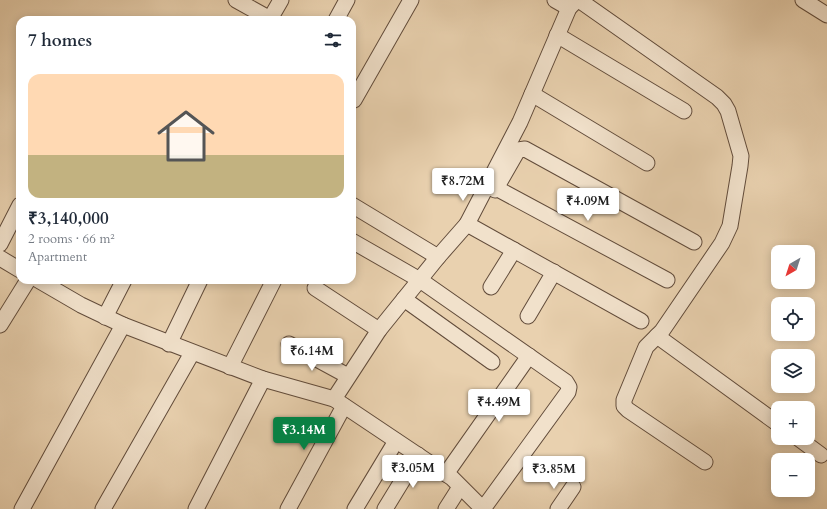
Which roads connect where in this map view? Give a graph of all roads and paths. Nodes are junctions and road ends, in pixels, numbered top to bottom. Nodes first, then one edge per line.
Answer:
1 (236, 0) edge
2 (281, 0) edge
3 (347, 0) edge
4 (411, 0) edge
5 (555, 0) edge
6 (803, 0) edge
7 (575, 3) edge
8 (827, 15) edge
9 (264, 16) edge
10 (273, 16) edge
11 (338, 16) edge
12 (557, 35) junction
13 (532, 94) junction
14 (356, 96) edge
15 (684, 111) dead end
16 (647, 163) dead end
17 (496, 188) junction
18 (356, 207) edge
19 (16, 213) edge
20 (470, 226) junction
21 (694, 242) dead end
22 (356, 243) edge
23 (0, 244) edge
24 (514, 250) junction
25 (438, 257) junction
26 (0, 258) edge
27 (16, 268) edge
28 (554, 272) junction
29 (420, 280) junction
30 (667, 280) dead end
31 (26, 284) edge
32 (50, 284) edge
33 (122, 284) edge
34 (198, 284) edge
35 (272, 284) edge
36 (491, 287) dead end
37 (315, 288) dead end
38 (404, 299) junction
39 (528, 316) dead end
40 (105, 317) junction
41 (642, 321) dead end
42 (0, 325) edge
43 (123, 325) junction
44 (379, 330) junction
45 (657, 336) junction
46 (169, 344) junction
47 (289, 344) dead end
48 (192, 352) junction
49 (529, 356) junction
50 (492, 362) dead end
51 (230, 367) junction
52 (348, 376) junction
53 (263, 379) junction
54 (339, 403) junction
55 (771, 419) edge
56 (396, 441) junction
57 (807, 445) edge
58 (418, 455) junction
59 (821, 455) dead end
60 (705, 462) dead end
61 (446, 474) junction
62 (460, 487) junction
63 (573, 487) dead end
64 (22, 509) edge
65 (103, 509) edge
66 (196, 509) edge
67 (288, 509) edge
68 (355, 509) edge
69 (385, 509) edge
70 (446, 509) edge
71 (483, 509) edge
72 (558, 509) edge

1 - 9 street
2 - 10 street
3 - 11 street
4 - 14 street
5 - 7 street
6 - 8 street
7 - 12 street
7 - 45 street
12 - 13 street
12 - 15 street
13 - 16 street
13 - 20 street
17 - 20 street
17 - 21 street
17 - 30 street
18 - 25 street
19 - 23 street
20 - 24 street
20 - 25 street
22 - 29 street
24 - 28 street
24 - 36 street
25 - 29 street
26 - 27 street
28 - 39 street
28 - 41 street
29 - 38 street
29 - 49 street
31 - 42 street
32 - 40 street
33 - 40 street
34 - 46 street
35 - 51 street
37 - 44 street
38 - 44 street
38 - 50 street
40 - 43 street
43 - 46 street
43 - 64 street
44 - 52 street
45 - 55 street
45 - 60 street
46 - 48 street
47 - 52 street
48 - 51 street
48 - 65 street
49 - 61 street
49 - 71 street
51 - 53 street
52 - 54 street
53 - 54 street
53 - 66 street
54 - 56 street
54 - 67 street
56 - 58 street
56 - 68 street
57 - 59 street
58 - 61 street
58 - 69 street
61 - 62 street
62 - 70 street
62 - 71 street
63 - 72 street

